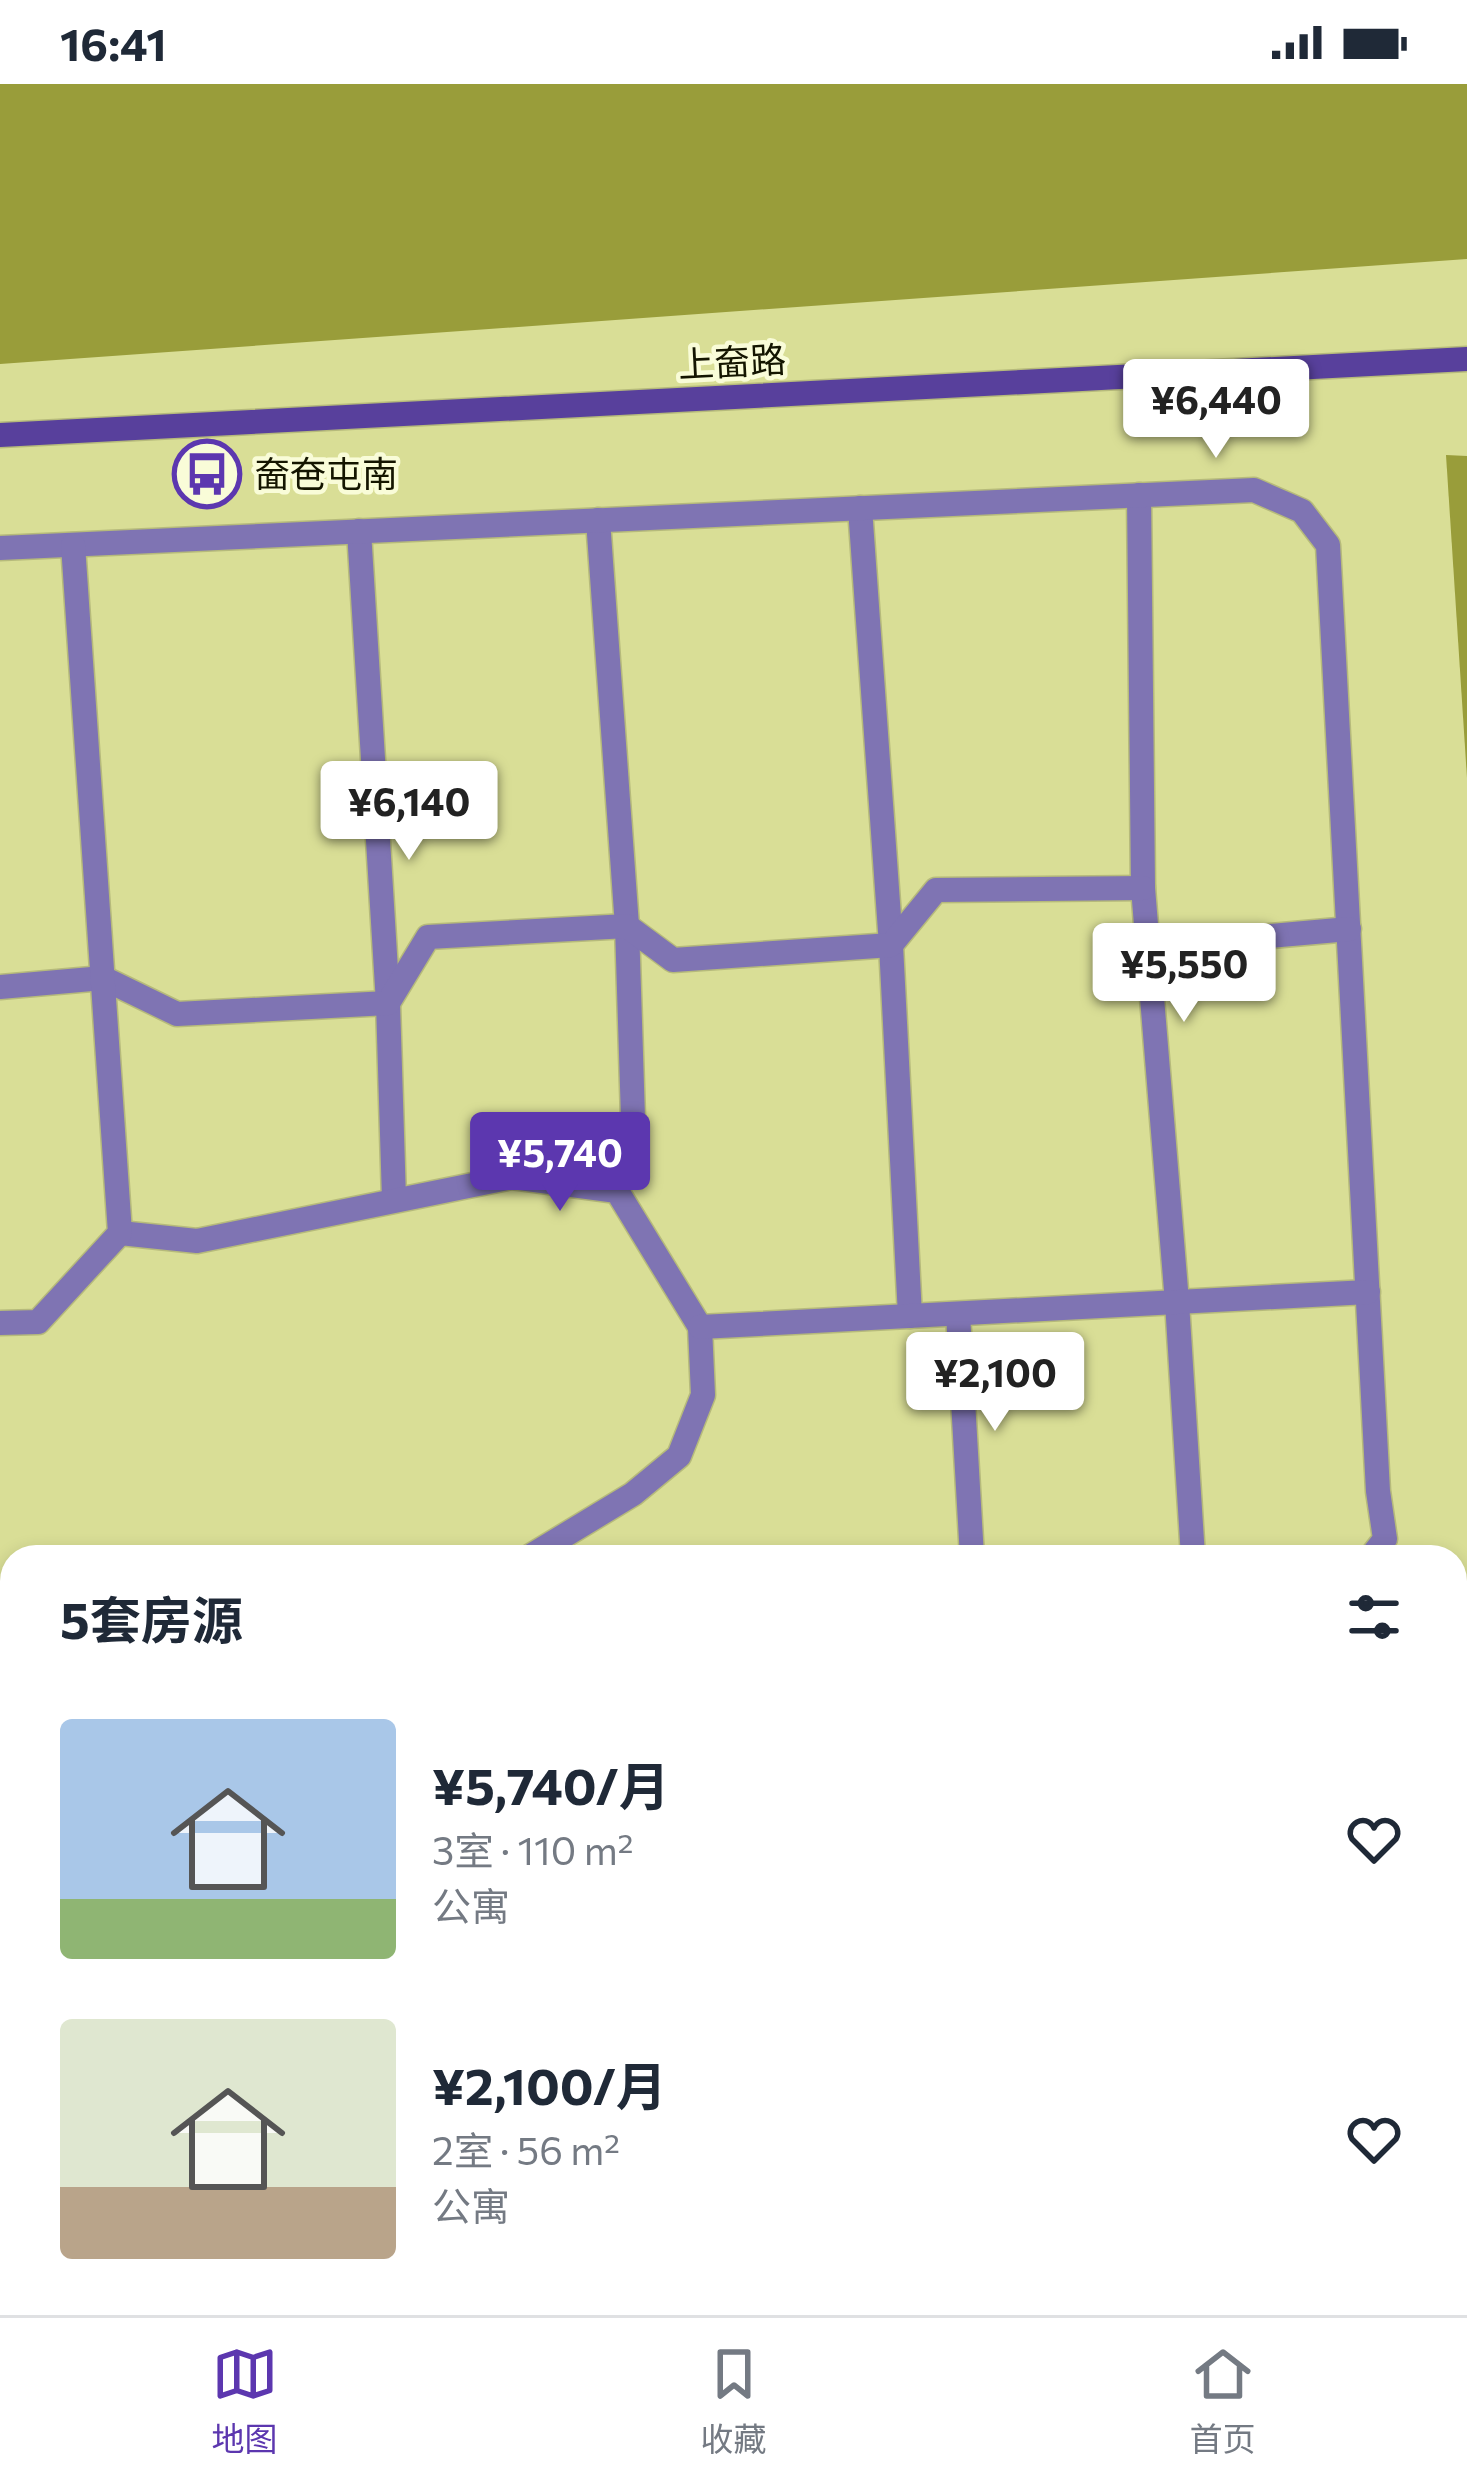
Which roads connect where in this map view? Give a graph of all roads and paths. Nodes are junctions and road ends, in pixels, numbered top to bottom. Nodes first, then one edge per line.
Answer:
1 (1467, 359) edge
2 (0, 435) edge
3 (1139, 495) junction
4 (860, 508) junction
5 (598, 520) junction
6 (359, 531) junction
7 (73, 545) junction
8 (0, 548) edge
9 (1143, 887) junction
10 (627, 926) junction
11 (1348, 929) junction
12 (891, 945) junction
13 (1148, 947) junction
14 (103, 978) junction
15 (0, 987) edge
16 (388, 1003) junction
17 (617, 1191) junction
18 (394, 1199) junction
19 (120, 1233) junction
20 (1368, 1292) junction
21 (1177, 1302) junction
22 (958, 1314) junction
23 (910, 1316) junction
24 (0, 1324) edge
25 (700, 1327) junction
26 (549, 1545) edge
27 (971, 1545) edge
28 (1192, 1545) edge
29 (1380, 1545) edge

1 - 2 street, 上奤路
3 - 4 street
3 - 9 street
3 - 11 street
4 - 5 street
4 - 12 street
5 - 6 street
5 - 10 street
6 - 7 street
6 - 16 street
7 - 8 street
7 - 14 street
9 - 12 street
9 - 13 street
10 - 12 street
10 - 16 street
10 - 17 street
11 - 13 street
11 - 20 street
12 - 23 street
13 - 21 street
14 - 15 street
14 - 16 street
14 - 19 street
16 - 18 street
17 - 18 street
17 - 25 street
18 - 19 street
19 - 24 street
20 - 21 street
20 - 29 street
21 - 22 street
21 - 28 street
22 - 23 street
22 - 27 street
23 - 25 street
25 - 26 street

